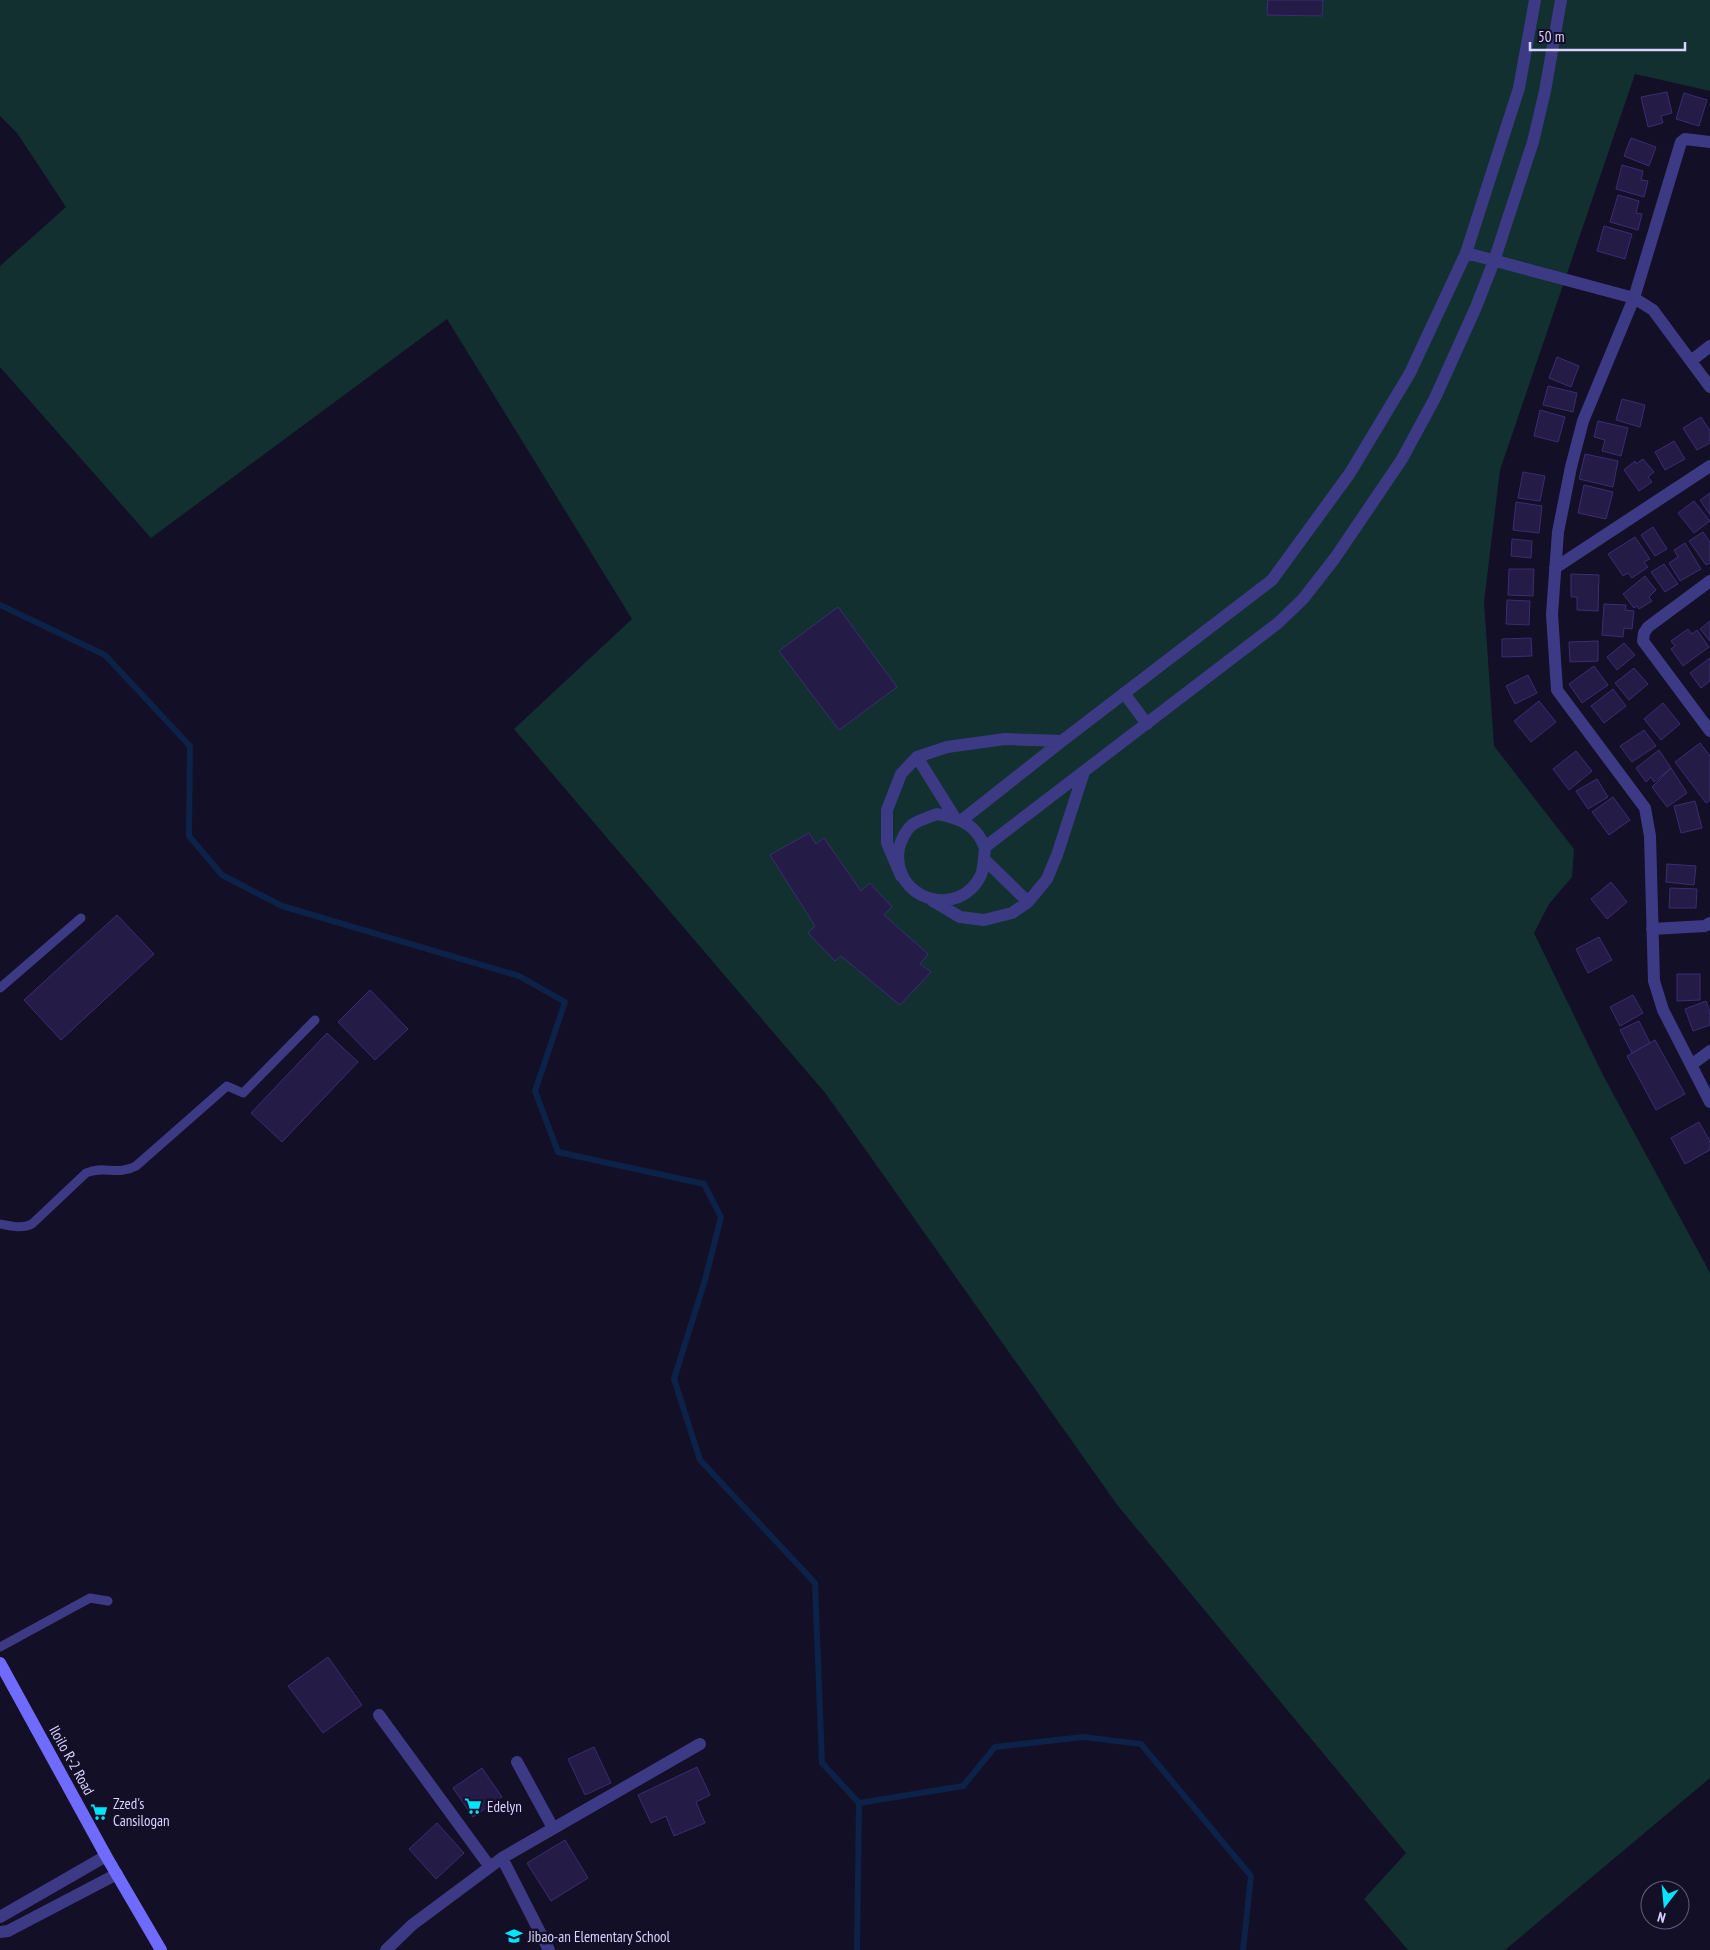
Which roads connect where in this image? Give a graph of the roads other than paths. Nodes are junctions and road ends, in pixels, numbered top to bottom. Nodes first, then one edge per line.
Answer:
1 (1535, 0) edge
2 (1561, 0) edge
3 (1710, 142) edge
4 (1466, 253) junction
5 (1494, 261) junction
6 (1634, 298) junction
7 (1710, 346) edge
8 (1691, 361) junction
9 (1710, 387) edge
10 (1710, 466) edge
11 (1555, 568) junction
12 (1710, 581) edge
13 (1124, 693) junction
14 (1148, 724) junction
15 (1710, 731) edge
16 (1062, 740) junction
17 (917, 757) junction
18 (1084, 772) junction
19 (959, 819) junction
20 (985, 853) junction
21 (902, 876) junction
22 (931, 900) junction
23 (1028, 902) junction
24 (81, 918) dead end
25 (1710, 923) edge
26 (1652, 929) junction
27 (0, 988) edge
28 (315, 1020) dead end
29 (1710, 1051) edge
30 (1691, 1065) junction
31 (1710, 1102) edge
32 (0, 1224) edge
33 (108, 1601) dead end
34 (0, 1647) edge
35 (0, 1663) edge
36 (379, 1715) dead end
37 (700, 1744) dead end
38 (517, 1762) dead end
39 (554, 1828) junction
40 (106, 1856) junction
41 (502, 1858) junction
42 (490, 1868) junction
43 (117, 1874) junction
44 (0, 1917) edge
45 (0, 1932) edge
46 (161, 1950) edge
47 (386, 1950) edge
48 (549, 1950) edge

1 - 4 street
2 - 5 street
3 - 6 street
4 - 5 street
4 - 13 street
5 - 6 street
5 - 14 street
6 - 8 street
6 - 11 street
7 - 8 street
8 - 9 street
10 - 11 street
11 - 26 street
12 - 15 street
13 - 14 street
13 - 16 street
14 - 18 street
16 - 17 street
16 - 19 street
17 - 19 street
17 - 21 street
18 - 20 street
18 - 23 street
19 - 20 street
19 - 21 street
20 - 22 street
20 - 23 street
21 - 22 street
22 - 23 street
24 - 27 lane
25 - 26 street
26 - 30 street
28 - 32 lane
29 - 30 street
30 - 31 street
33 - 34 lane
35 - 40 main road, Iloilo R-2 Road
36 - 42 street
37 - 39 street
38 - 39 street
39 - 41 street
40 - 43 main road, Iloilo R-2 Road
40 - 44 street
41 - 42 street
41 - 48 street
42 - 47 street
43 - 45 street
43 - 46 main road, Iloilo R-2 Road

